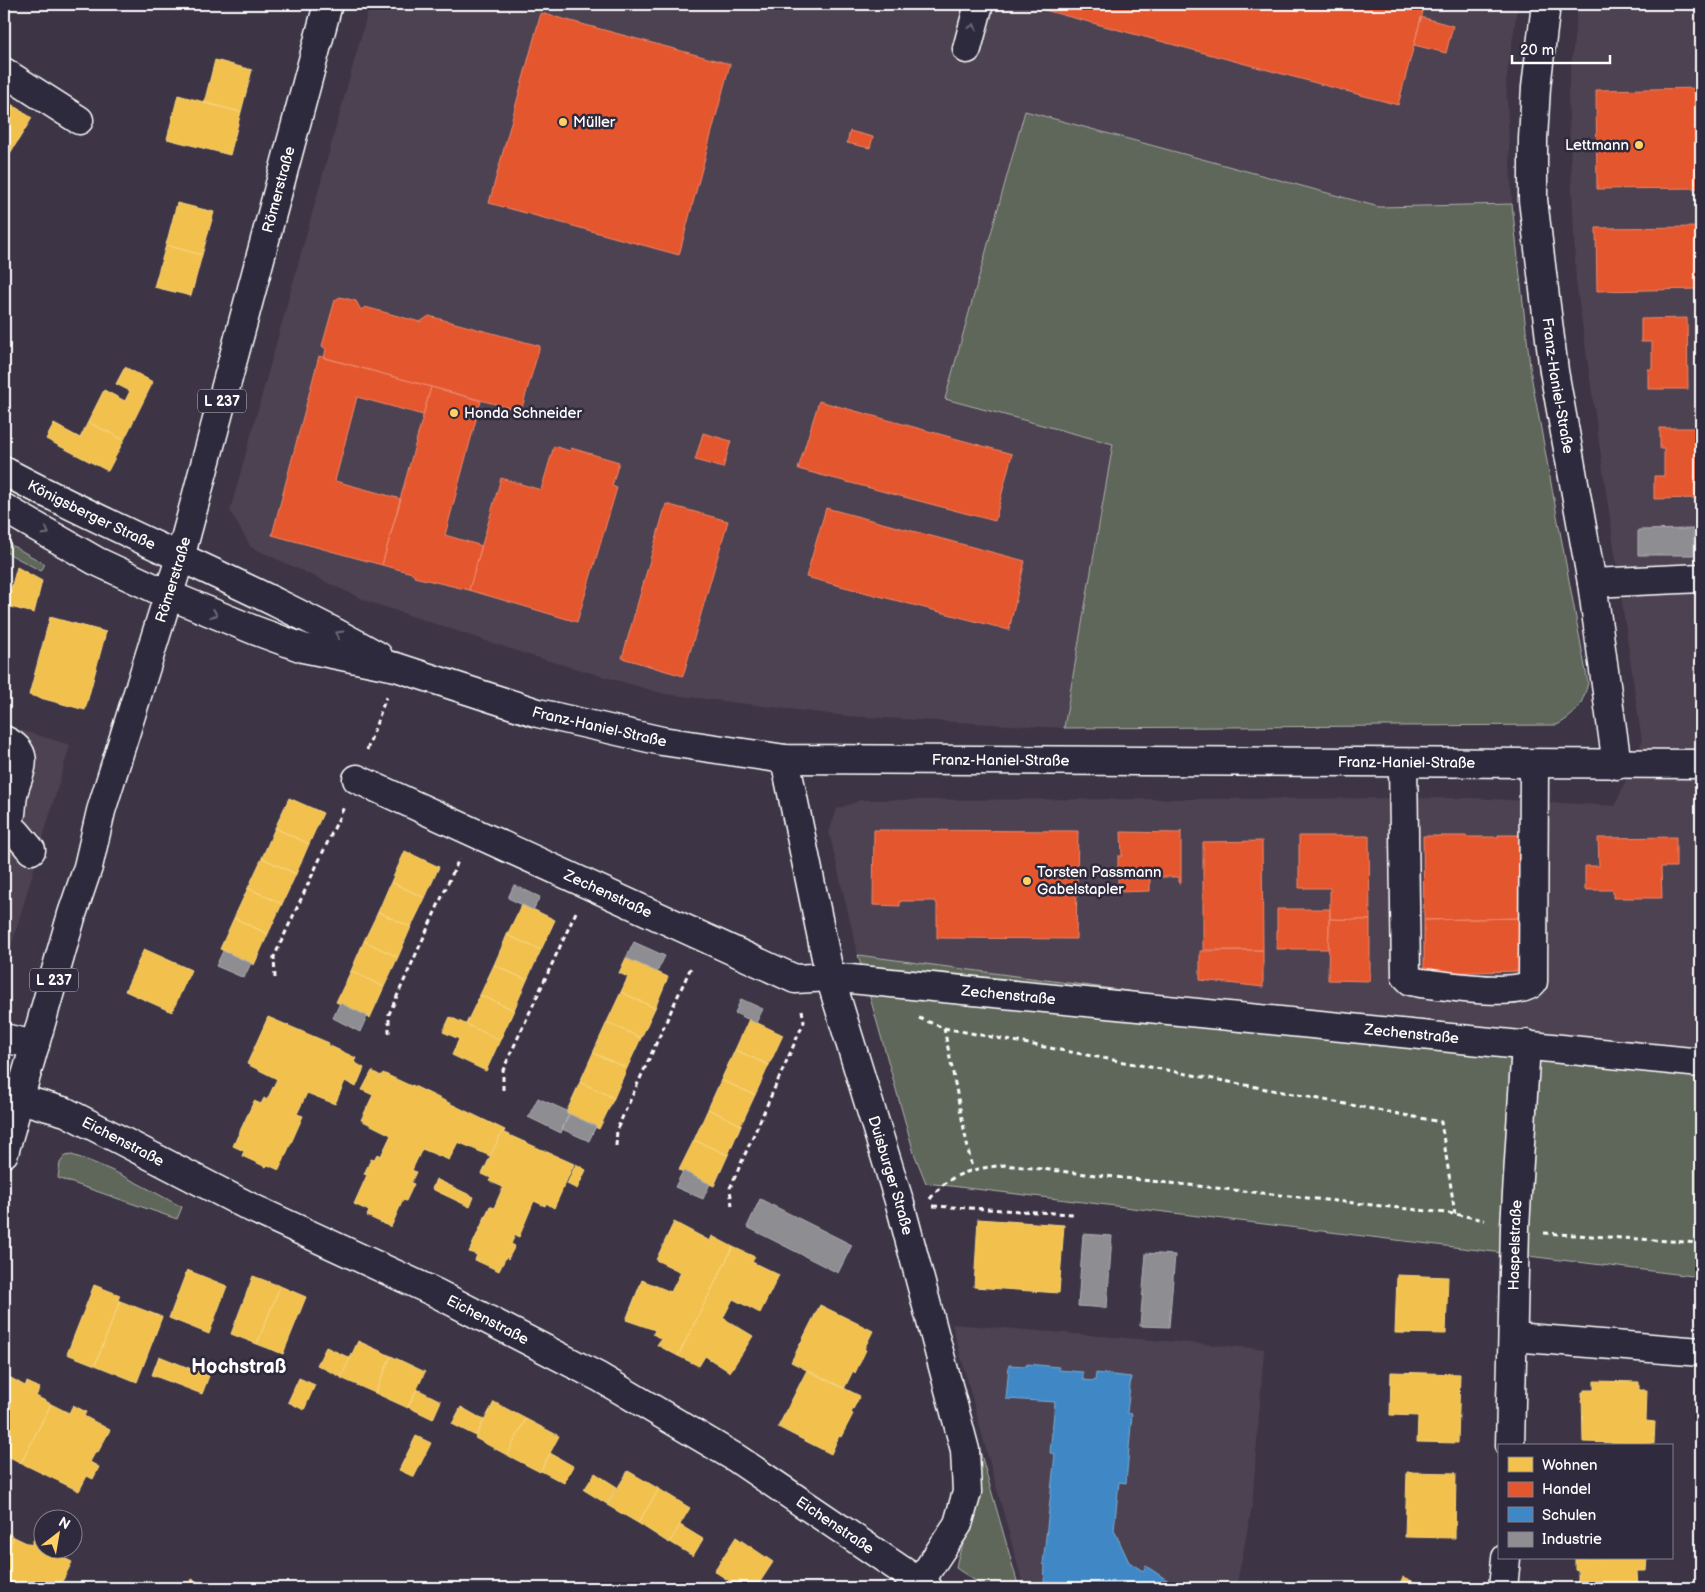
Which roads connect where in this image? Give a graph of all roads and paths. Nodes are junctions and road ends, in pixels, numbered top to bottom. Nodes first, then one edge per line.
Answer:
1 (328, 4) edge
2 (979, 4) edge
3 (1546, 4) edge
4 (967, 49) dead end
5 (4, 72) edge
6 (79, 120) dead end
7 (4, 471) edge
8 (4, 508) edge
9 (180, 558) junction
10 (1701, 578) edge
11 (1592, 583) junction
12 (169, 595) junction
13 (396, 667) junction
14 (4, 740) edge
15 (785, 759) junction
16 (1403, 763) junction
17 (1534, 764) junction
18 (1701, 764) edge
19 (1618, 765) junction
20 (357, 779) junction
21 (8, 825) edge
22 (472, 832) junction
23 (589, 884) junction
24 (704, 937) junction
25 (830, 977) junction
26 (275, 978) dead end
27 (796, 980) junction
28 (910, 1015) dead end
29 (944, 1028) junction
30 (389, 1033) dead end
31 (4, 1038) edge
32 (1526, 1044) junction
33 (35, 1045) junction
34 (1701, 1063) edge
35 (504, 1090) dead end
36 (20, 1099) junction
37 (616, 1146) dead end
38 (4, 1153) edge
39 (972, 1169) junction
40 (732, 1206) dead end
41 (1073, 1214) dead end
42 (1455, 1214) junction
43 (1515, 1227) junction
44 (1701, 1243) edge
45 (1513, 1337) junction
46 (1701, 1352) edge
47 (1510, 1444) edge
48 (1506, 1560) edge
49 (924, 1585) edge
50 (1503, 1588) edge

1 - 9 street, Römerstraße / L 237
4 -> 2 street
3 - 11 street, Franz-Haniel-Straße
5 - 6 street
7 - 9 street, Königsberger Straße
8 -> 12 street
9 - 12 street, Römerstraße / L 237
13 -> 9 street, Franz-Haniel-Straße
10 - 11 street
11 - 19 street, Franz-Haniel-Straße
12 -> 13 street, Franz-Haniel-Straße
12 - 33 street, Römerstraße / L 237
13 - 15 street, Franz-Haniel-Straße
13 - 20 path
14 - 21 street
15 - 16 street, Franz-Haniel-Straße
15 - 25 street, Duisburger Straße
16 - 17 street, Franz-Haniel-Straße
16 - 17 street
17 - 19 street, Franz-Haniel-Straße
18 - 19 street, Franz-Haniel-Straße
20 - 22 street, Zechenstraße
20 - 26 path
22 - 23 street, Zechenstraße
22 - 30 path
23 - 24 street, Zechenstraße
23 - 35 path
24 - 27 street, Zechenstraße
24 - 37 path
25 - 27 street, Zechenstraße
25 - 32 street, Zechenstraße
25 - 49 street, Duisburger Straße
27 - 40 path
28 - 29 path
29 - 39 path
29 - 42 path
31 - 33 street
32 - 34 street, Zechenstraße
32 - 43 street, Haspelstraße
33 - 36 street, Römerstraße / L 237
36 - 38 street, Römerstraße / L 237
36 - 49 street, Eichenstraße
39 - 41 path
39 - 42 path
42 - 43 path
43 - 44 path
43 - 45 street, Haspelstraße
45 - 46 street
45 - 47 street, Haspelstraße
48 - 50 street

